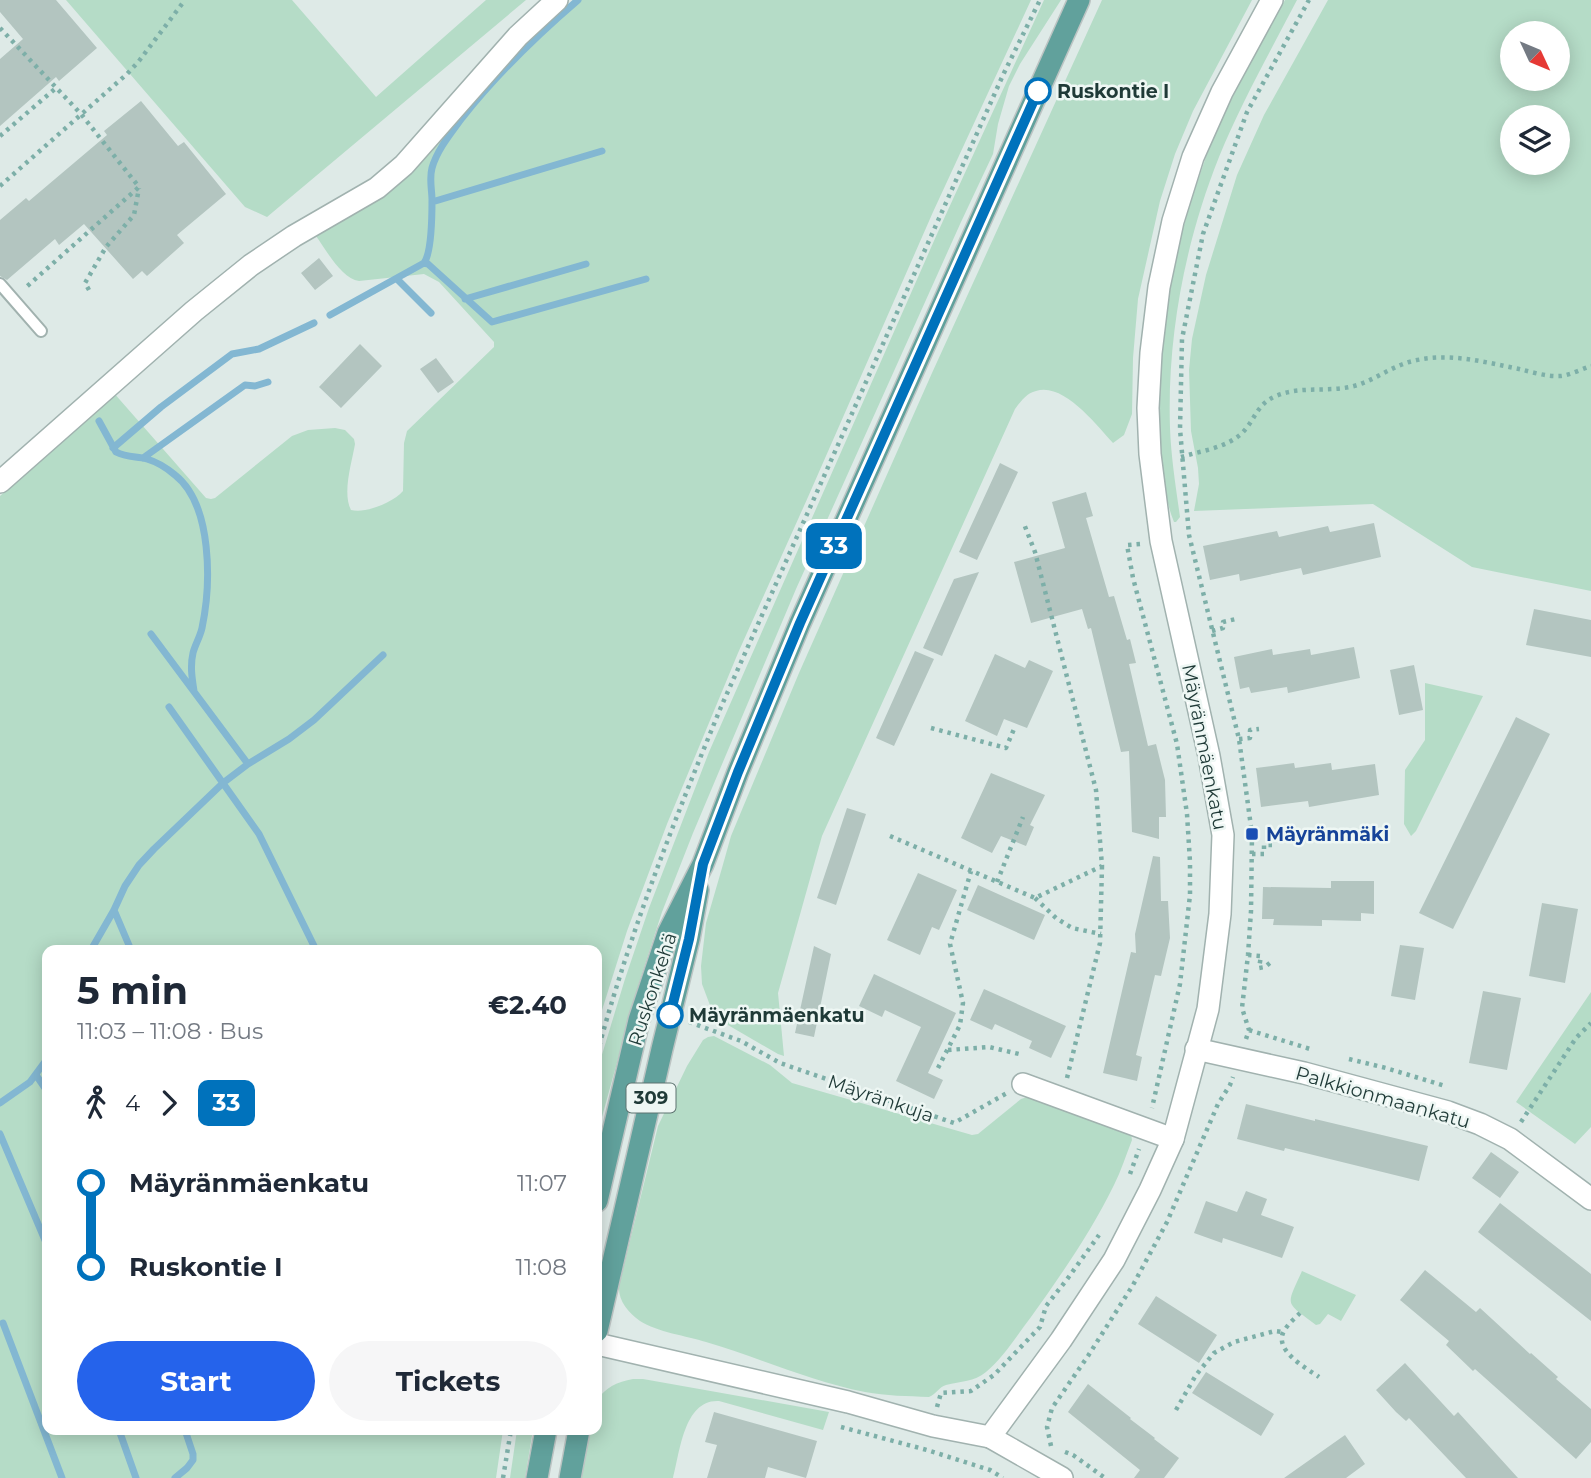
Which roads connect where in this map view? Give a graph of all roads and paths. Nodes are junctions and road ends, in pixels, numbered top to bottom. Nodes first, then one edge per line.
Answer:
1 (185, 0) edge
2 (557, 0) edge
3 (1040, 0) edge
4 (1079, 0) edge
5 (1272, 0) edge
6 (1309, 0) edge
7 (0, 28) edge
8 (56, 88) junction
9 (80, 114) junction
10 (0, 136) edge
11 (0, 186) edge
12 (139, 187) junction
13 (0, 285) edge
14 (89, 290) dead end
15 (12, 299) junction
16 (41, 331) dead end
17 (1591, 366) edge
18 (1181, 457) junction
19 (0, 482) edge
20 (1024, 524) dead end
21 (1161, 541) junction
22 (1236, 619) dead end
23 (1212, 631) dead end
24 (931, 728) dead end
25 (1014, 729) dead end
26 (1259, 729) dead end
27 (1239, 739) dead end
28 (1023, 817) dead end
29 (890, 836) dead end
30 (1273, 845) dead end
31 (1252, 854) dead end
32 (703, 864) junction
33 (1102, 866) junction
34 (971, 871) junction
35 (997, 882) junction
36 (1035, 898) junction
37 (1101, 934) junction
38 (1248, 955) dead end
39 (1271, 962) dead end
40 (670, 1015) junction
41 (1591, 1023) edge
42 (602, 1036) edge
43 (1196, 1049) junction
44 (947, 1050) junction
45 (1019, 1054) dead end
46 (938, 1068) dead end
47 (1023, 1084) joint
48 (1062, 1099) junction
49 (1145, 1130) junction
50 (1173, 1139) junction
51 (1510, 1139) junction
52 (602, 1179) edge
53 (1128, 1181) dead end
54 (1591, 1199) edge
55 (1100, 1234) dead end
56 (602, 1309) edge
57 (1300, 1313) dead end
58 (1283, 1332) junction
59 (602, 1345) edge
60 (1319, 1377) dead end
61 (1176, 1410) dead end
62 (933, 1426) junction
63 (841, 1427) dead end
64 (510, 1435) edge
65 (545, 1435) edge
66 (578, 1435) edge
67 (990, 1437) junction
68 (927, 1450) junction
69 (503, 1478) edge
70 (537, 1478) edge
71 (570, 1478) edge
72 (1003, 1478) edge
73 (1062, 1478) edge

1 - 9 path
2 - 19 street
3 - 42 path
4 - 32 main road, Ruskonkehä / 309
5 - 21 street, Mäyränmäenkatu
6 - 18 path
7 - 8 path
8 - 9 path
8 - 10 path
9 - 11 path
9 - 12 path
12 - 14 path
12 - 15 path
13 - 15 lane
15 - 16 lane
17 - 18 path
18 - 21 path
20 - 33 path
21 - 43 street, Mäyränmäenkatu
21 - 49 path
22 - 23 path
24 - 25 path
26 - 27 path
28 - 35 path
29 - 34 path
30 - 31 path
32 - 40 main road, Ruskonkehä / 309
32 - 52 main road, Ruskonkehä / 309
33 - 36 path
33 - 37 path
34 - 35 path
34 - 44 path
35 - 36 path
36 - 37 path
37 - 48 path
38 - 39 path
40 - 47 path, Mäyränkuja
40 - 56 main road, Ruskonkehä / 309
41 - 51 path
43 - 50 street, Mäyränmäenkatu
43 - 51 street, Palkkionmaankatu
44 - 45 path
44 - 46 path
47 - 48 street
48 - 49 street
49 - 50 street
49 - 53 path
50 - 67 street, Mäyränmäenkatu
51 - 54 street, Palkkionmaankatu
55 - 62 path
57 - 58 path
58 - 60 path
58 - 61 path
59 - 62 street
62 - 67 street
62 - 68 path
63 - 68 path
64 - 69 path
65 - 70 main road
66 - 71 main road
67 - 73 street
68 - 72 path

